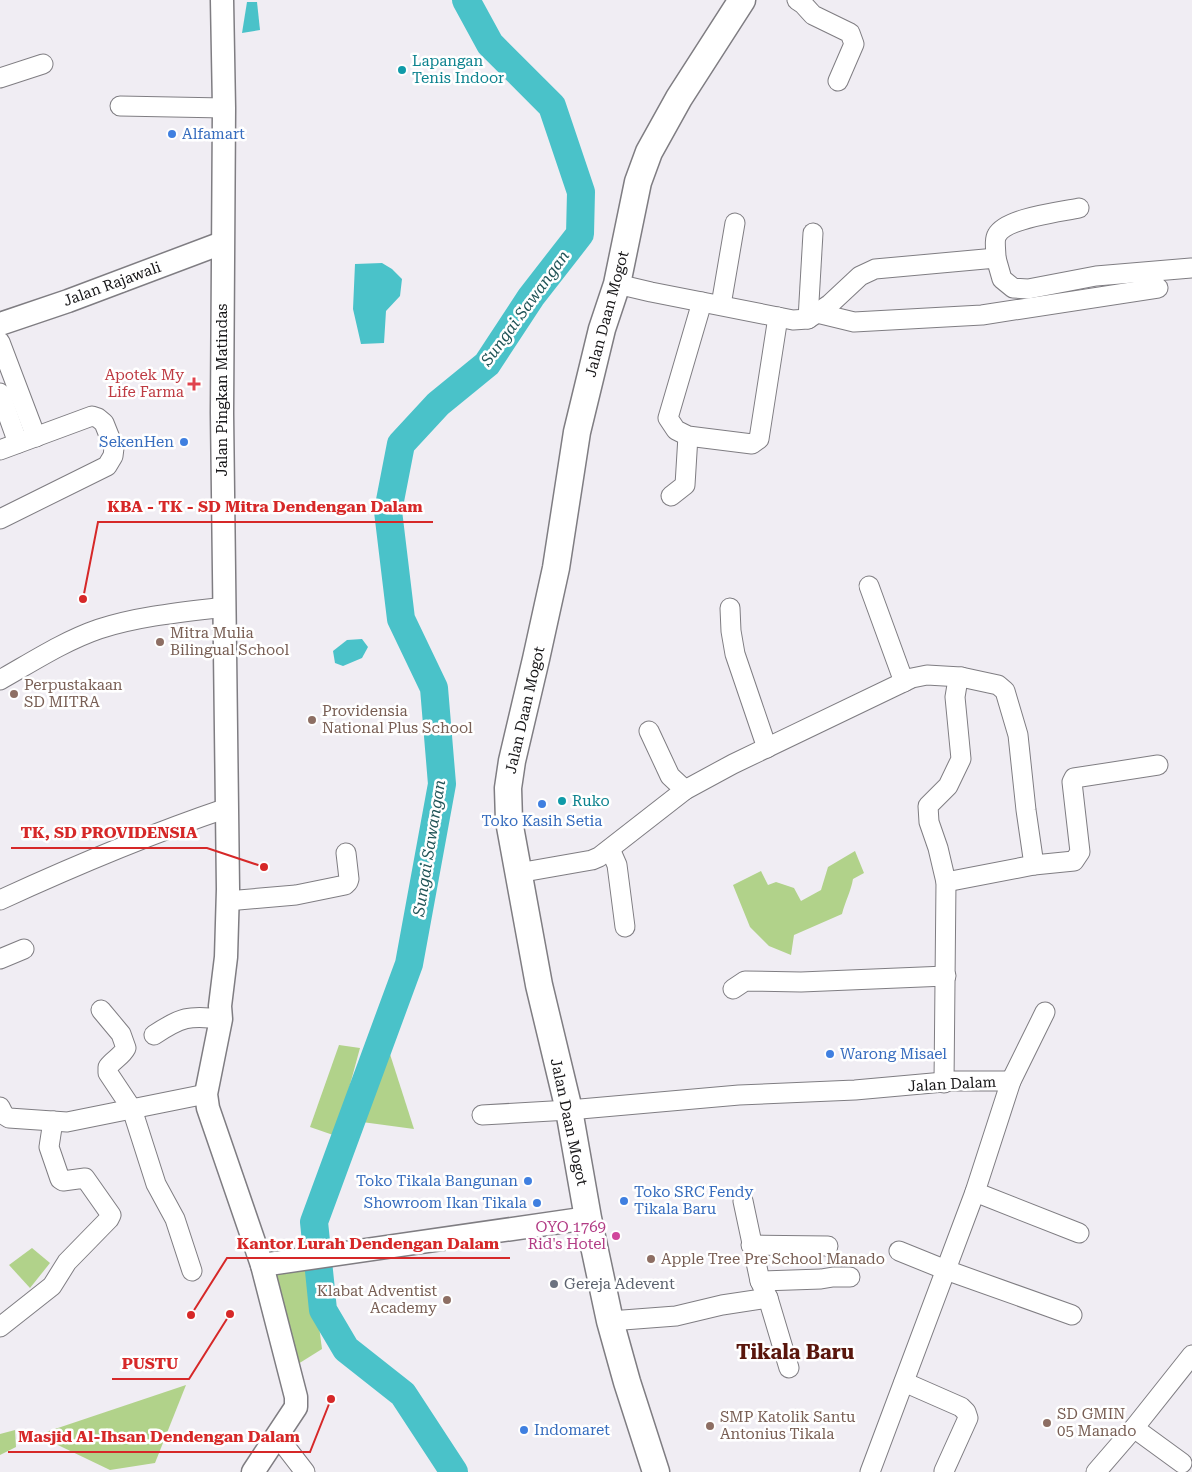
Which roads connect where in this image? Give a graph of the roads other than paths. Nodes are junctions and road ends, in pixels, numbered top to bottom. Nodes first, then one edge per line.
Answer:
1 (222, 0) edge
2 (741, 0) edge
3 (797, 0) edge
4 (42, 64) dead end
5 (0, 78) edge
6 (838, 81) dead end
7 (120, 106) dead end
8 (224, 108) junction
9 (1079, 208) dead end
10 (735, 223) dead end
11 (813, 233) dead end
12 (222, 243) junction
13 (996, 258) junction
14 (1191, 268) edge
15 (617, 284) junction
16 (1158, 288) dead end
17 (702, 302) junction
18 (721, 306) junction
19 (813, 316) junction
20 (778, 317) junction
21 (0, 324) edge
22 (0, 342) edge
23 (0, 393) edge
24 (688, 436) junction
25 (27, 440) junction
26 (0, 450) edge
27 (671, 496) dead end
28 (0, 519) edge
29 (869, 586) dead end
30 (225, 607) junction
31 (730, 608) dead end
32 (961, 677) junction
33 (0, 680) edge
34 (904, 682) junction
35 (649, 731) dead end
36 (767, 748) junction
37 (1158, 765) dead end
38 (685, 790) junction
39 (227, 808) junction
40 (610, 849) junction
41 (346, 853) dead end
42 (1034, 865) junction
43 (518, 872) junction
44 (946, 882) junction
45 (0, 900) edge
46 (227, 902) junction
47 (625, 926) dead end
48 (24, 949) dead end
49 (0, 959) edge
50 (946, 976) junction
51 (734, 989) dead end
52 (101, 1010) dead end
53 (1045, 1012) dead end
54 (221, 1019) junction
55 (154, 1035) dead end
56 (1011, 1082) junction
57 (944, 1083) junction
58 (206, 1094) junction
59 (0, 1107) edge
60 (132, 1109) junction
61 (569, 1110) junction
62 (482, 1115) dead end
63 (53, 1121) junction
64 (975, 1192) junction
65 (743, 1200) dead end
66 (588, 1218) junction
67 (1079, 1233) dead end
68 (752, 1245) junction
69 (828, 1246) dead end
70 (900, 1251) dead end
71 (262, 1265) junction
72 (946, 1270) junction
73 (192, 1271) dead end
74 (850, 1277) dead end
75 (760, 1282) junction
76 (768, 1298) junction
77 (1072, 1316) dead end
78 (610, 1321) junction
79 (0, 1327) edge
80 (1192, 1354) edge
81 (789, 1368) dead end
82 (904, 1382) junction
83 (1134, 1428) junction
84 (278, 1436) junction
85 (1182, 1463) dead end
86 (944, 1471) dead end
87 (253, 1472) edge
88 (305, 1472) edge
89 (656, 1472) edge
90 (870, 1472) edge
91 (1096, 1472) edge

1 - 8 street, Jalan Pingkan Matindas
2 - 15 main road, Jalan Daan Mogot
3 - 6 street
4 - 5 street
7 - 8 street
8 - 12 street, Jalan Pingkan Matindas
9 - 13 street
10 - 18 street
11 - 19 street
12 - 21 street, Jalan Rajawali
12 - 30 street, Jalan Pingkan Matindas
13 - 14 street
13 - 19 street
15 - 17 street
15 - 43 main road, Jalan Daan Mogot
16 - 19 street
17 - 18 street
17 - 24 street
18 - 20 street
19 - 20 street
20 - 24 street
22 - 25 street
23 - 25 street
24 - 27 street
25 - 26 street
25 - 28 street
29 - 34 street
30 - 33 street
30 - 39 street, Jalan Pingkan Matindas
31 - 36 street
32 - 34 street
32 - 42 street
32 - 44 street
34 - 36 street
35 - 38 street
36 - 38 street
37 - 42 street
38 - 40 street
39 - 45 street
39 - 46 street, Jalan Pingkan Matindas
40 - 43 street
40 - 47 street
41 - 46 street
42 - 44 street
43 - 61 main road, Jalan Daan Mogot
44 - 50 street
46 - 54 street, Jalan Pingkan Matindas
48 - 49 street
50 - 51 street
50 - 57 street
52 - 60 street
53 - 56 street
54 - 55 street
54 - 58 street, Jalan Pingkan Matindas
56 - 57 street, Jalan Dalam
56 - 64 street, Jalan Dalam
57 - 61 street, Jalan Dalam
58 - 60 street
58 - 71 street, Jalan Pingkan Matindas
59 - 63 street
60 - 63 street
60 - 73 street
61 - 62 street, Jalan Dalam
61 - 66 main road, Jalan Daan Mogot
63 - 79 street
64 - 67 street
64 - 72 street, Jalan Dalam
65 - 68 street
66 - 71 street
66 - 78 main road, Jalan Daan Mogot
68 - 69 street
68 - 75 street
70 - 72 street
71 - 84 street, Jalan Pingkan Matindas
72 - 77 street
72 - 82 street, Jalan Dalam
74 - 75 street
75 - 76 street
76 - 78 street
76 - 81 street
78 - 89 main road, Jalan Daan Mogot
80 - 83 street
82 - 86 street
82 - 90 street, Jalan Dalam
83 - 85 street
83 - 91 street
84 - 87 street, Jalan Pingkan Matindas
84 - 88 street

